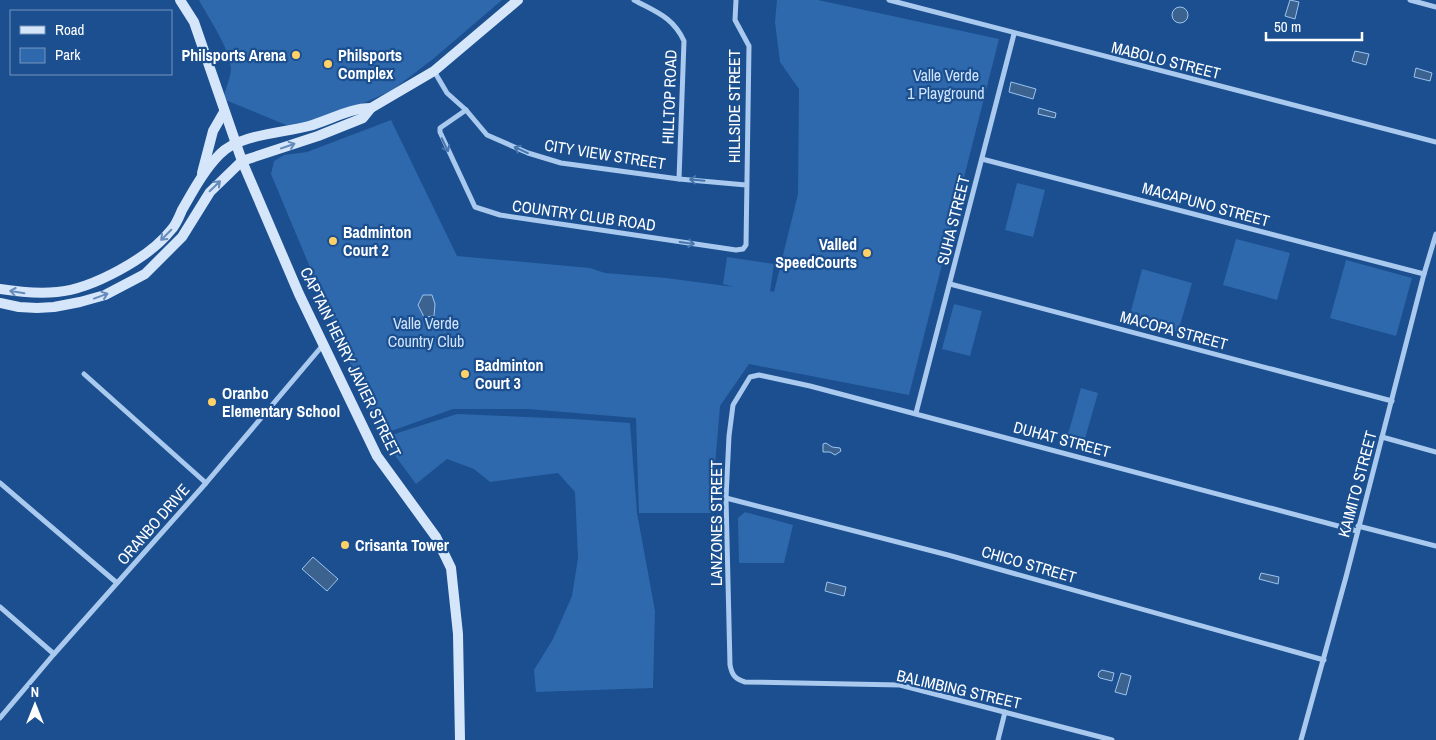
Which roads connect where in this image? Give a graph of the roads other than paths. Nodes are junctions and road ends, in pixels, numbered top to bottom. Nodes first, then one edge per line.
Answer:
1 (180, 0) edge
2 (518, 0) edge
3 (634, 0) edge
4 (736, 0) edge
5 (889, 0) edge
6 (1410, 0) edge
7 (1436, 7) edge
8 (1014, 34) junction
9 (434, 71) junction
10 (371, 108) junction
11 (466, 110) junction
12 (224, 112) junction
13 (1436, 142) edge
14 (235, 144) junction
15 (982, 159) junction
16 (242, 162) junction
17 (200, 178) junction
18 (679, 179) junction
19 (746, 184) junction
20 (1436, 234) edge
21 (1424, 274) junction
22 (950, 284) junction
23 (0, 289) edge
24 (0, 303) edge
25 (323, 345) junction
26 (84, 374) dead end
27 (759, 375) joint
28 (1392, 401) junction
29 (916, 413) junction
30 (1382, 437) junction
31 (1436, 452) edge
32 (0, 483) edge
33 (206, 483) junction
34 (726, 498) junction
35 (1358, 528) junction
36 (1436, 546) edge
37 (117, 584) junction
38 (0, 606) edge
39 (54, 654) junction
40 (1324, 660) junction
41 (737, 680) joint
42 (1005, 712) junction
43 (0, 718) edge
44 (460, 740) edge
45 (998, 740) edge
46 (1112, 740) edge
47 (1302, 740) edge

1 - 12 street, CAPTAIN HENRY JAVIER STREET
2 - 9 street
3 - 18 street, HILLTOP ROAD
4 - 19 street, HILLSIDE STREET
5 - 8 street, MABOLO STREET
6 - 7 street
8 - 13 street, MABOLO STREET
8 - 15 street, SUHA STREET
9 - 10 street
9 - 11 street, CITY VIEW STREET
10 - 14 street
16 -> 10 street
18 -> 11 street, CITY VIEW STREET
11 -> 19 street, COUNTRY CLUB ROAD
12 - 14 street, CAPTAIN HENRY JAVIER STREET
12 - 17 street
14 - 16 street, CAPTAIN HENRY JAVIER STREET
14 - 17 street
15 - 21 street, MACAPUNO STREET
15 - 22 street, SUHA STREET
24 -> 16 street
16 - 25 street, CAPTAIN HENRY JAVIER STREET
17 -> 23 street
19 -> 18 street, CITY VIEW STREET
20 - 21 street, KAIMITO STREET
21 - 28 street, KAIMITO STREET
22 - 28 street, MACOPA STREET
22 - 29 street, SUHA STREET
25 - 33 street, ORANBO DRIVE
25 - 44 street, CAPTAIN HENRY JAVIER STREET
26 - 33 street
27 - 29 street, DUHAT STREET
27 - 34 street, LANZONES STREET
28 - 30 street, KAIMITO STREET
29 - 35 street, DUHAT STREET
30 - 31 street
30 - 35 street, KAIMITO STREET
32 - 37 street
33 - 37 street, ORANBO DRIVE
34 - 40 street, CHICO STREET
34 - 41 street, LANZONES STREET
35 - 36 street, DUHAT STREET
35 - 40 street, KAIMITO STREET
37 - 39 street, ORANBO DRIVE
38 - 39 street
39 - 43 street, ORANBO DRIVE
40 - 47 street, KAIMITO STREET
41 - 42 street, BALIMBING STREET
42 - 45 street
42 - 46 street, BALIMBING STREET

